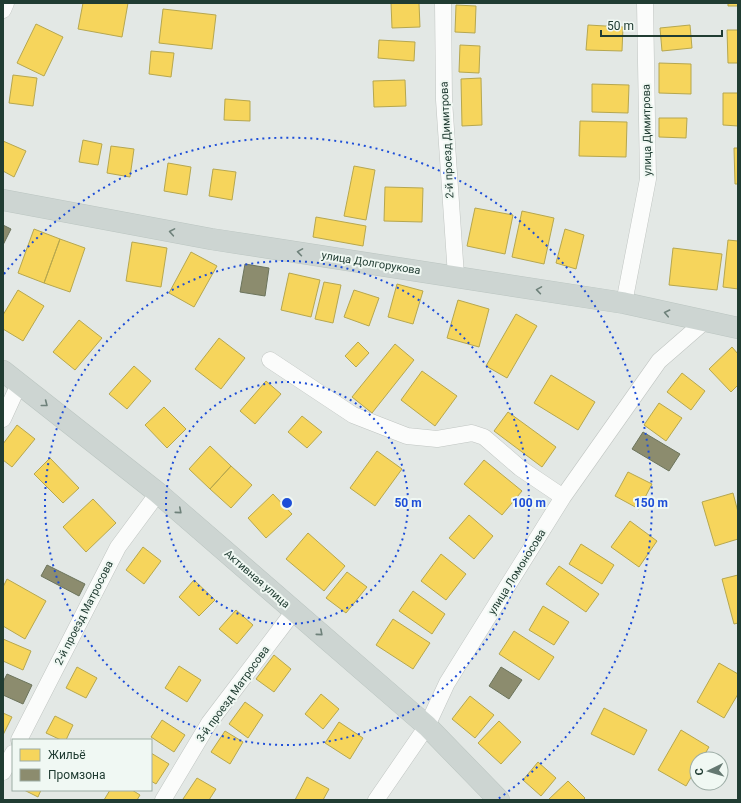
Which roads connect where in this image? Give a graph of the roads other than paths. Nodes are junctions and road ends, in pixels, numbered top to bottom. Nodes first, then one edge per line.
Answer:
1 (6, 3) edge
2 (443, 3) edge
3 (645, 3) edge
4 (3, 10) edge
5 (3, 200) edge
6 (456, 276) junction
7 (624, 303) junction
8 (705, 321) junction
9 (738, 328) edge
10 (270, 360) dead end
11 (3, 371) edge
12 (20, 384) junction
13 (3, 419) edge
14 (158, 493) junction
15 (563, 497) junction
16 (294, 611) junction
17 (427, 726) junction
18 (21, 739) edge
19 (12, 755) edge
20 (3, 772) edge
21 (164, 800) edge
22 (376, 800) edge
23 (499, 800) edge

1 - 4 street
2 - 6 street, 2-й проезд Димитрова
3 - 7 street, улица Димитрова
6 -> 5 main road, улица Долгорукова
7 -> 6 main road, улица Долгорукова
8 -> 7 main road, улица Долгорукова
8 - 9 main road, улица Долгорукова
8 - 15 street, улица Ломоносова
10 - 15 street
11 - 12 main road, Активная улица
12 - 13 street
12 -> 14 main road, Активная улица
14 -> 16 main road, Активная улица
14 - 18 street, 2-й проезд Матросова
15 - 17 street, улица Ломоносова
16 -> 17 main road, Активная улица
16 - 21 street, 3-й проезд Матросова
17 - 22 street, улица Ломоносова
17 - 23 main road, Активная улица
19 - 20 street

